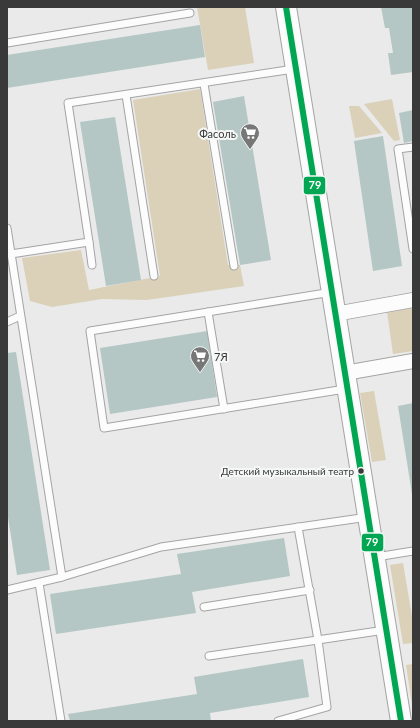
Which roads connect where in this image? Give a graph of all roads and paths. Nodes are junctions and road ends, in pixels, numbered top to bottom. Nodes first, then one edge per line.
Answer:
1 (286, 7) edge
2 (190, 13) dead end
3 (7, 43) edge
4 (296, 69) junction
5 (204, 84) junction
6 (126, 95) junction
7 (413, 147) edge
8 (7, 228) edge
9 (89, 242) junction
10 (413, 249) edge
11 (11, 254) junction
12 (92, 265) dead end
13 (234, 266) dead end
14 (154, 276) dead end
15 (332, 292) junction
16 (413, 300) edge
17 (208, 312) junction
18 (335, 314) junction
19 (20, 316) junction
20 (7, 322) edge
21 (413, 361) edge
22 (346, 381) junction
23 (224, 409) junction
24 (368, 517) junction
25 (298, 527) junction
26 (413, 551) edge
27 (374, 557) junction
28 (62, 577) junction
29 (39, 582) junction
30 (7, 590) edge
31 (310, 590) junction
32 (204, 607) dead end
33 (386, 630) junction
34 (318, 640) junction
35 (209, 656) dead end
36 (61, 721) edge
37 (278, 721) edge
38 (401, 721) edge

1 - 4 street
2 - 3 lane
4 - 5 lane
4 - 15 street
5 - 6 lane
5 - 13 lane
6 - 9 lane
6 - 14 lane
7 - 10 lane
8 - 11 lane
9 - 11 lane
9 - 12 lane
11 - 19 lane
15 - 17 lane
15 - 18 street
16 - 18 street
17 - 23 lane
17 - 23 lane
18 - 22 street
19 - 20 lane
19 - 28 lane
21 - 22 street
22 - 23 lane
22 - 24 street
24 - 25 lane
24 - 27 street
25 - 28 lane
25 - 31 lane
26 - 27 lane
27 - 33 street
28 - 29 lane
29 - 30 lane
29 - 36 lane
31 - 32 lane
31 - 34 lane
33 - 34 lane
33 - 38 street
34 - 35 lane
34 - 37 lane

